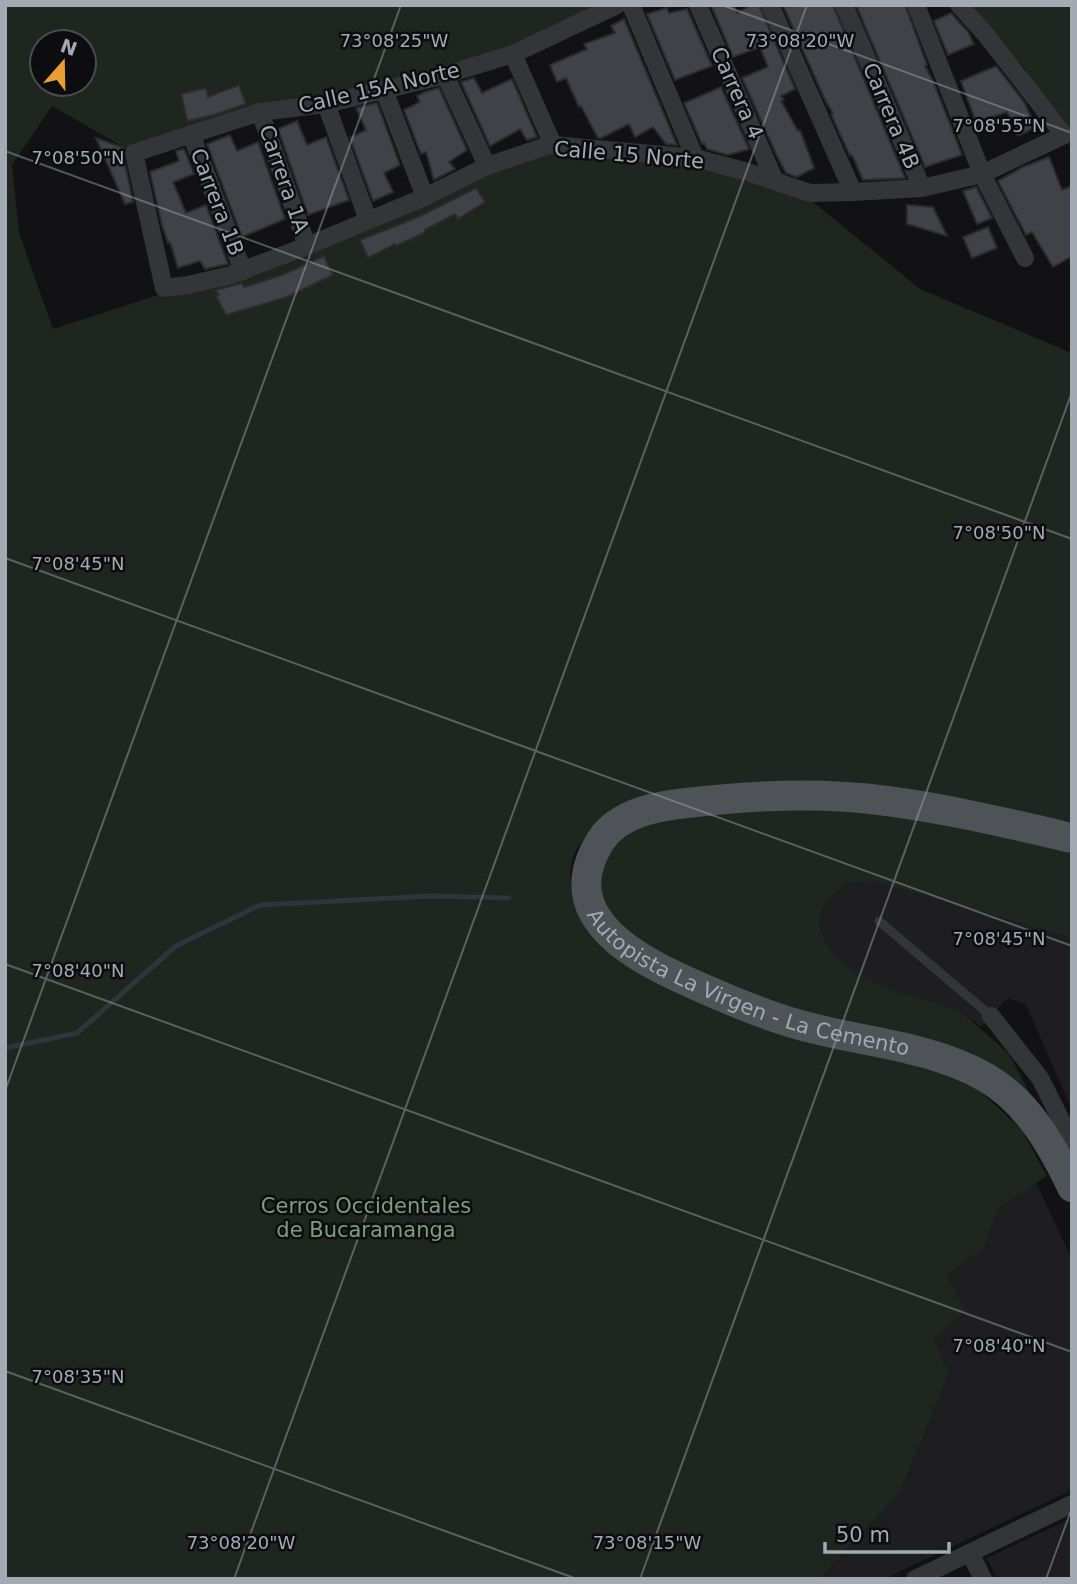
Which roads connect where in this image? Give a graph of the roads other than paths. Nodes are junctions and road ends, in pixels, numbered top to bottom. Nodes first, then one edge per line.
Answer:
1 (617, 5) edge
2 (631, 5) edge
3 (698, 5) edge
4 (770, 5) edge
5 (844, 5) edge
6 (916, 5) edge
7 (959, 5) edge
8 (513, 54) junction
9 (445, 75) junction
10 (384, 90) junction
11 (326, 104) junction
12 (260, 112) junction
13 (191, 134) junction
14 (1068, 136) edge
15 (552, 145) junction
16 (695, 158) junction
17 (486, 166) junction
18 (982, 174) junction
19 (775, 181) junction
20 (922, 188) junction
21 (853, 192) junction
22 (425, 197) junction
23 (368, 220) junction
24 (307, 246) junction
25 (1025, 258) dead end
26 (243, 271) junction
27 (164, 288) joint
28 (1072, 838) edge
29 (879, 921) dead end
30 (991, 1016) joint
31 (1067, 1150) edge
32 (1072, 1187) edge
33 (1072, 1504) edge
34 (970, 1552) junction
35 (915, 1579) edge
36 (983, 1579) edge

1 - 8 street, Calle 15A Norte
2 - 16 street
3 - 19 street, Carrera 4
4 - 21 street
5 - 20 street, Carrera 4B
6 - 18 street
7 - 14 street
8 - 9 street, Calle 15A Norte
8 - 15 street
9 - 10 street, Calle 15A Norte
9 - 17 street
10 - 11 street, Calle 15A Norte
10 - 22 street
11 - 12 street, Calle 15A Norte
11 - 23 street
12 - 13 street, Calle 15A Norte
12 - 24 street, Carrera 1A
13 - 26 street, Carrera 1B
13 - 27 street, Calle 15A Norte
14 - 18 street, Calle 15 Norte
15 - 16 street, Calle 15 Norte
15 - 17 street, Calle 15 Norte
16 - 19 street, Calle 15 Norte
17 - 22 street, Calle 15 Norte
18 - 20 street, Calle 15 Norte
18 - 25 street
19 - 21 street, Calle 15 Norte
20 - 21 street, Calle 15 Norte
22 - 23 street, Calle 15 Norte
23 - 24 street, Calle 15 Norte
24 - 26 street, Calle 15 Norte
26 - 27 street, Calle 15 Norte
28 - 31 main road, Autopista La Virgen - La Cemento
29 - 30 lane
30 - 31 street
31 - 32 main road, Autopista La Virgen - La Cemento
33 - 34 street
34 - 35 street
34 - 36 street

